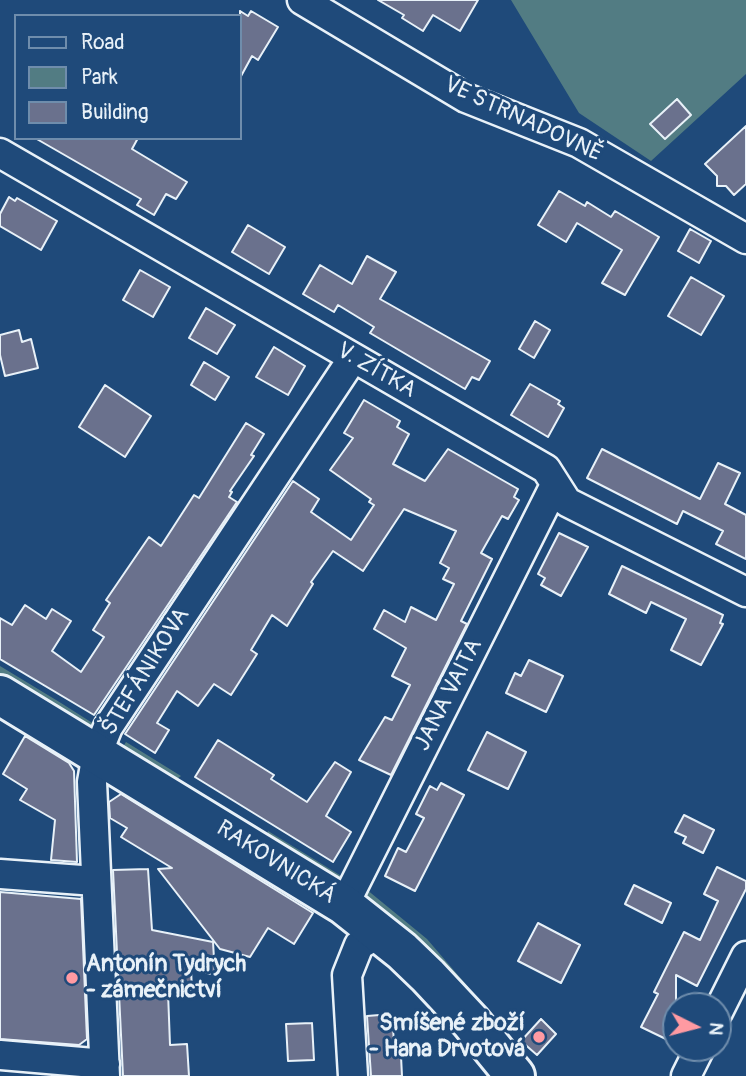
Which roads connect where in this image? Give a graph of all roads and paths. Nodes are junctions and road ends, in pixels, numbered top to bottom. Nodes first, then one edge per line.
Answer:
1 (302, 0) edge
2 (0, 153) edge
3 (744, 234) edge
4 (353, 358) junction
5 (555, 485) junction
6 (746, 592) edge
7 (0, 695) edge
8 (97, 754) junction
9 (0, 874) edge
10 (95, 881) junction
11 (344, 905) junction
12 (380, 933) junction
13 (746, 956) edge
14 (728, 992) edge
15 (0, 1055) edge
16 (105, 1070) edge
17 (353, 1076) edge
18 (514, 1076) edge

1 - 3 street, VE STRNADOVNĚ
2 - 4 street, V. ZÍTKA
4 - 5 street, V. ZÍTKA
4 - 8 street, ŠTEFÁNIKOVA
5 - 6 street, V. ZÍTKA
5 - 11 street, JANA VAITA
7 - 8 main road, RAKOVNICKÁ
8 - 10 street, ŠTEFÁNIKOVA
8 - 11 main road, RAKOVNICKÁ
9 - 10 street
10 - 16 street, ŠTEFÁNIKOVA
11 - 12 main road, RAKOVNICKÁ
12 - 17 street
12 - 18 main road, RAKOVNICKÁ
13 - 14 street
15 - 16 street

